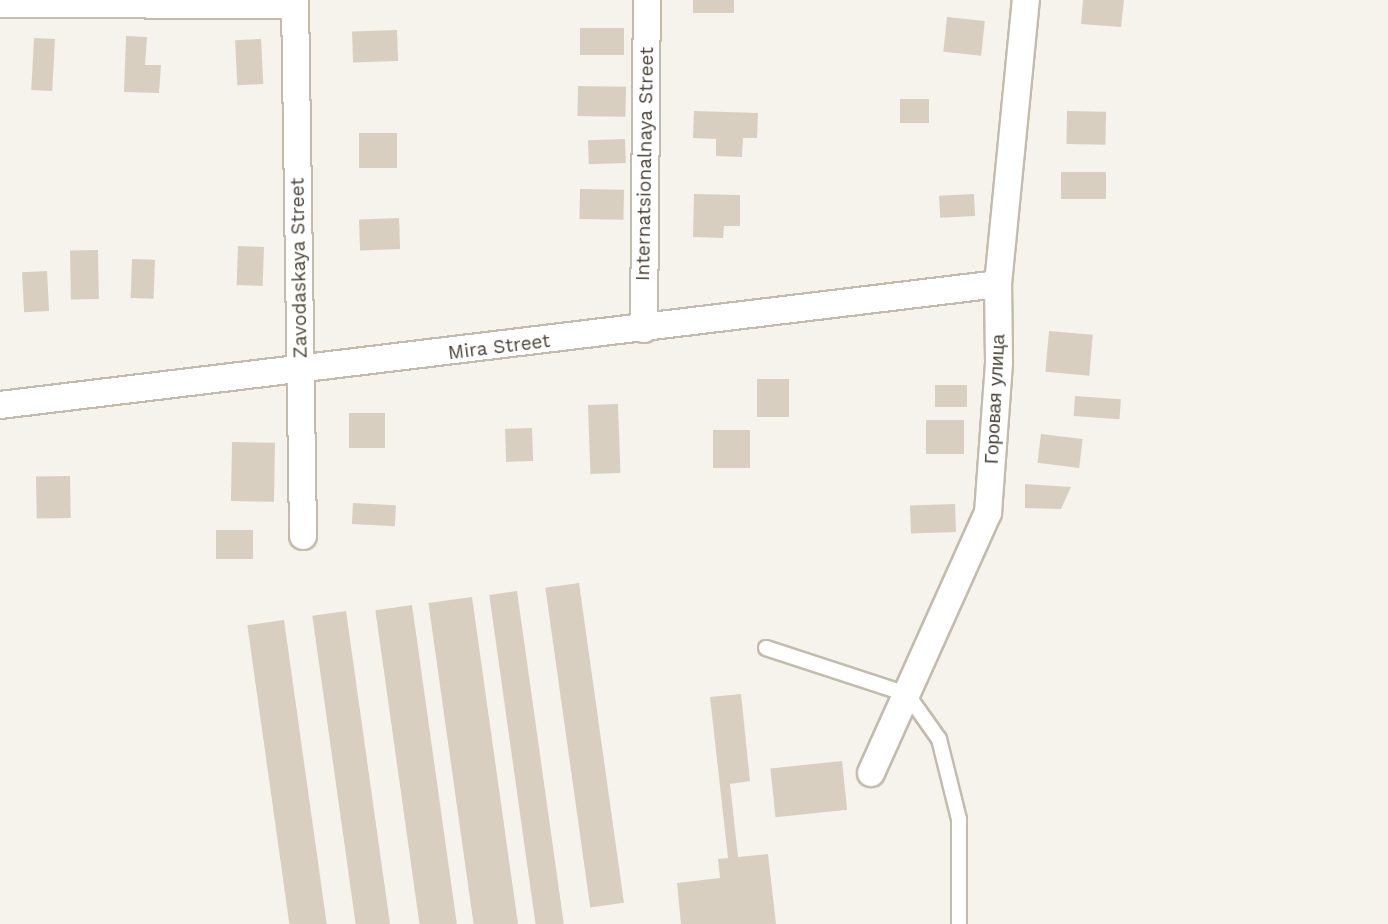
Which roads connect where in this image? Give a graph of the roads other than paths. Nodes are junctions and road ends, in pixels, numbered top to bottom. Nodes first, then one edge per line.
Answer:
1 (647, 0) edge
2 (1026, 0) edge
3 (295, 3) edge
4 (0, 4) edge
5 (998, 284) junction
6 (644, 329) junction
7 (300, 371) junction
8 (0, 405) edge
9 (303, 536) dead end
10 (766, 648) dead end
11 (907, 694) junction
12 (871, 774) dead end
13 (959, 924) edge

1 - 6 street, Internatsionalnaya Street
2 - 5 street, Горовая улица
3 - 4 street
3 - 7 street, Zavodaskaya Street
5 - 6 street, Mira Street
5 - 11 street, Горовая улица
6 - 7 street, Mira Street
7 - 8 street, Mira Street
7 - 9 street, Zavodaskaya Street
10 - 11 lane
11 - 12 street, Горовая улица
11 - 13 lane

